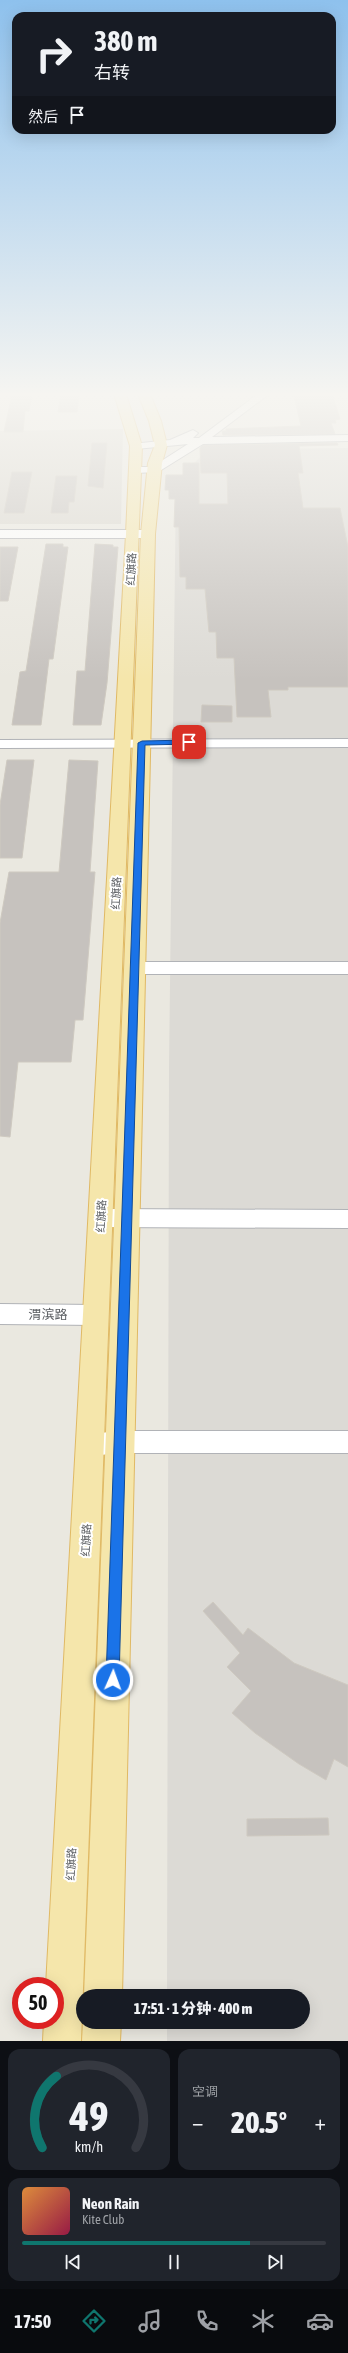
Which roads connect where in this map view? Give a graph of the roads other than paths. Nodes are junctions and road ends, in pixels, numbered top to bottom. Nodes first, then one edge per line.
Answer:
1 (142, 489) edge
2 (0, 534) edge
3 (141, 534) junction
4 (132, 743) junction
5 (0, 744) edge
6 (348, 744) edge
7 (135, 968) junction
8 (348, 968) edge
9 (101, 1218) junction
10 (127, 1218) junction
11 (348, 1219) edge
12 (0, 1314) edge
13 (96, 1315) junction
14 (120, 1442) junction
15 (348, 1442) edge
16 (90, 1445) junction
17 (103, 1989) edge
18 (102, 2029) edge
19 (62, 2041) edge
20 (101, 2041) edge

1 - 3 main road, 红旗路
2 - 3 street
3 - 4 main road, 红旗路
4 - 5 street
4 - 6 street
4 - 7 main road, 红旗路
4 - 9 main road, 红旗路
7 - 8 street
7 - 10 main road, 红旗路
9 - 10 street
9 - 13 main road, 红旗路
10 - 11 street
10 - 14 main road, 红旗路
12 - 13 street, 渭滨路
13 - 16 main road, 红旗路
14 - 15 street
14 - 16 street
14 - 17 main road, 红旗路
16 - 19 main road, 红旗路
18 - 20 main road

